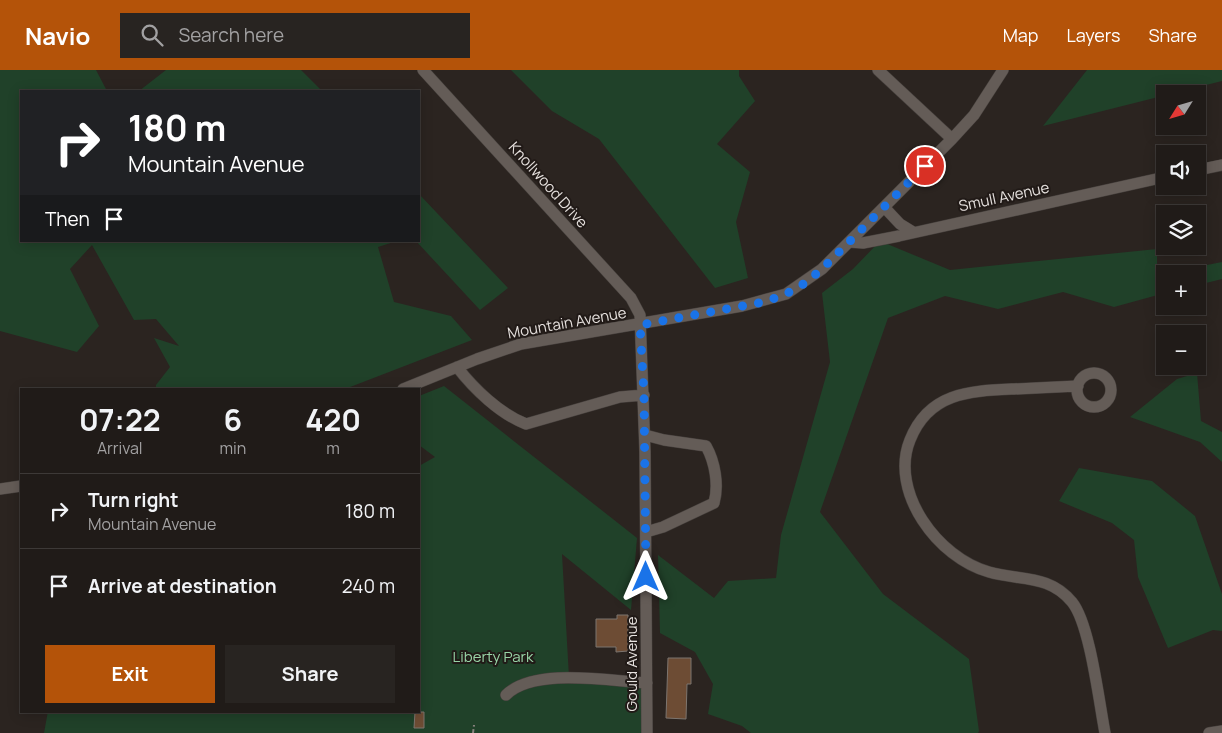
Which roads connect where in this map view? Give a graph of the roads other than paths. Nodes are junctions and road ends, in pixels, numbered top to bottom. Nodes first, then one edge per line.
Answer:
1 (423, 70) edge
2 (878, 70) edge
3 (1003, 70) edge
4 (952, 139) junction
5 (1222, 165) edge
6 (1206, 168) edge
7 (1156, 179) edge
8 (884, 207) junction
9 (913, 232) junction
10 (849, 242) junction
11 (640, 325) junction
12 (457, 367) junction
13 (1078, 386) dead end
14 (405, 388) edge
15 (644, 395) junction
16 (645, 435) junction
17 (20, 486) edge
18 (0, 489) edge
19 (646, 532) junction
20 (647, 683) junction
21 (506, 695) dead end
22 (1222, 731) edge
23 (647, 733) edge
24 (1105, 733) edge
25 (1209, 733) edge

1 - 11 street, Knollwood Drive
2 - 4 street
3 - 4 street, Mountain Avenue
4 - 8 street, Mountain Avenue
5 - 6 street
7 - 9 street, Smull Avenue
8 - 9 street
8 - 10 street, Mountain Avenue
9 - 10 street, Smull Avenue
10 - 11 street, Mountain Avenue
11 - 12 street, Mountain Avenue
11 - 15 street, Gould Avenue
12 - 14 street, Mountain Avenue
12 - 15 street
13 - 24 street
15 - 16 street, Gould Avenue
16 - 19 street, Gould Avenue
16 - 19 street
17 - 18 street
19 - 20 street, Gould Avenue
20 - 21 street
20 - 23 street, Gould Avenue
22 - 25 street

